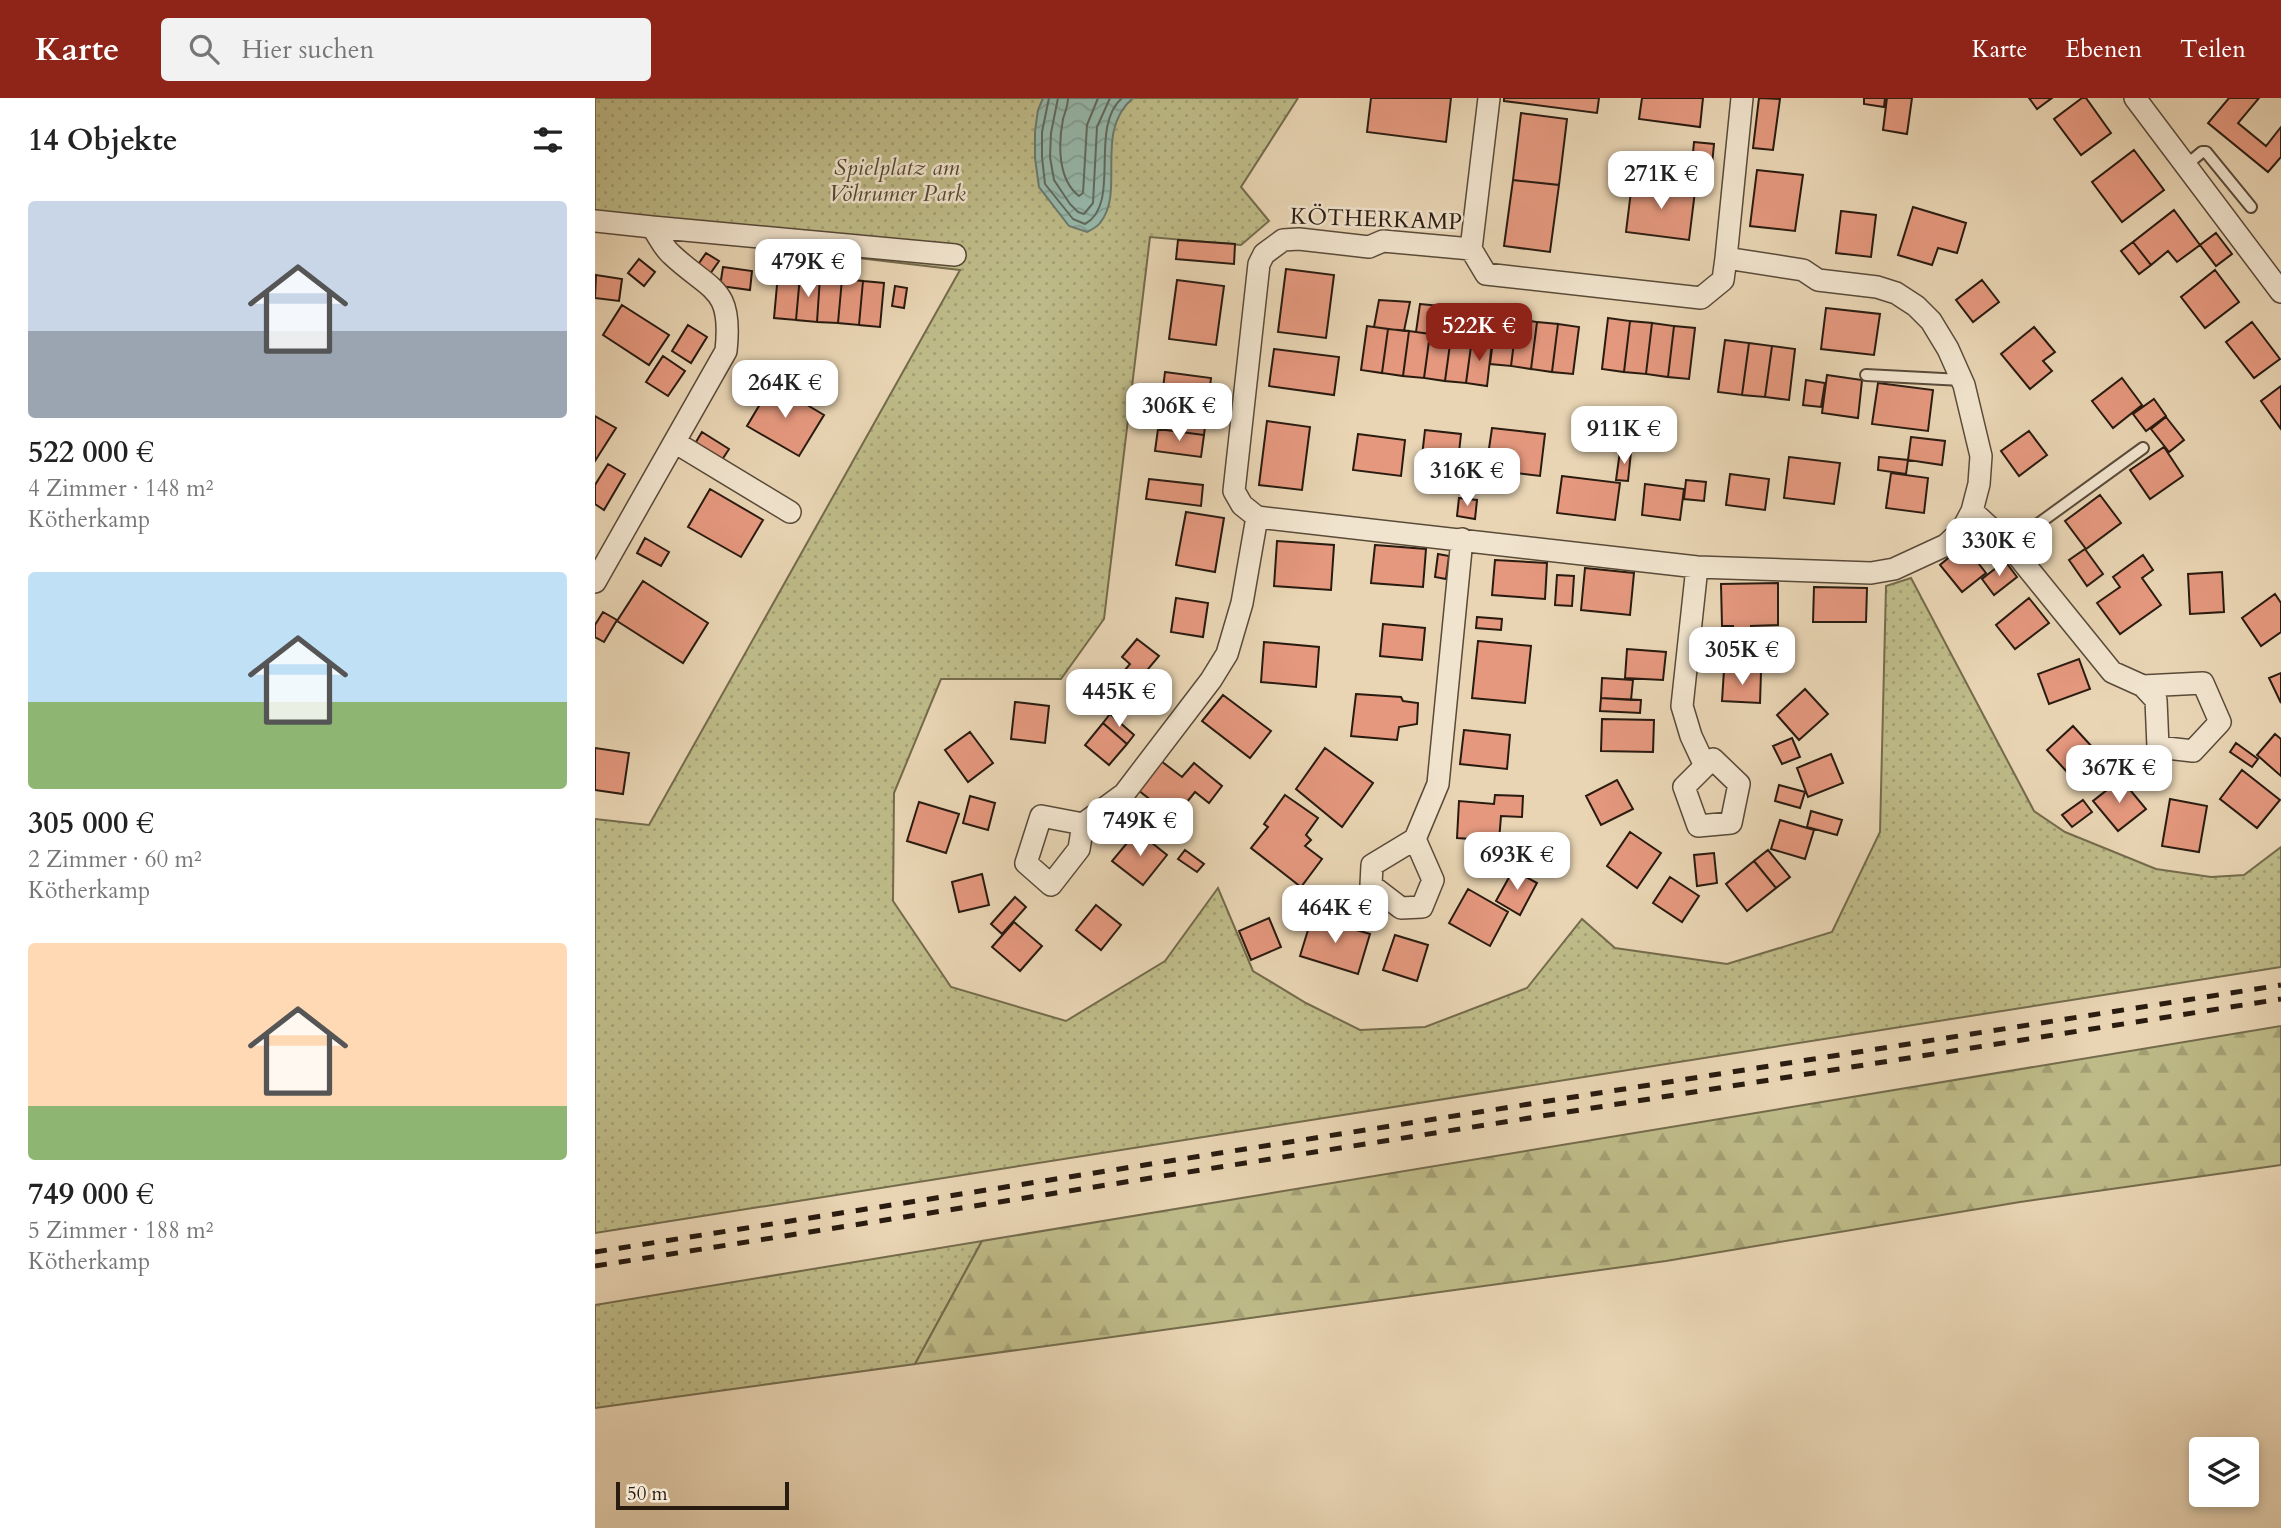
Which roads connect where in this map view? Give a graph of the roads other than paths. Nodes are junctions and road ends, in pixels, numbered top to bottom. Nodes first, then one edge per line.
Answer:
1 (1489, 98) edge
2 (1742, 98) edge
3 (2135, 98) edge
4 (2185, 166) junction
5 (2251, 207) dead end
6 (595, 221) edge
7 (652, 227) junction
8 (1471, 249) junction
9 (955, 255) dead end
10 (1726, 258) junction
11 (2281, 292) edge
12 (1866, 375) dead end
13 (1962, 380) junction
14 (676, 443) junction
15 (2143, 448) dead end
16 (1972, 511) junction
17 (790, 512) dead end
18 (1257, 517) junction
19 (1462, 540) junction
20 (2009, 545) junction
21 (1696, 567) junction
22 (595, 582) edge
23 (2143, 686) dead end
24 (1705, 766) dead end
25 (1083, 824) dead end
26 (1415, 839) dead end

1 - 8 street, KÖTHERKAMP
2 - 10 street, KÖTHERKAMP
3 - 4 street
4 - 5 lane
4 - 11 street
6 - 7 street
7 - 9 street
7 - 14 street
8 - 10 street, KÖTHERKAMP
8 - 18 street, KÖTHERKAMP
10 - 13 street
12 - 13 lane
13 - 16 street
14 - 17 street
14 - 22 street
15 - 20 lane
16 - 20 street
16 - 21 street
18 - 19 street
18 - 25 street
19 - 21 street
19 - 26 street
20 - 23 street
21 - 24 street

